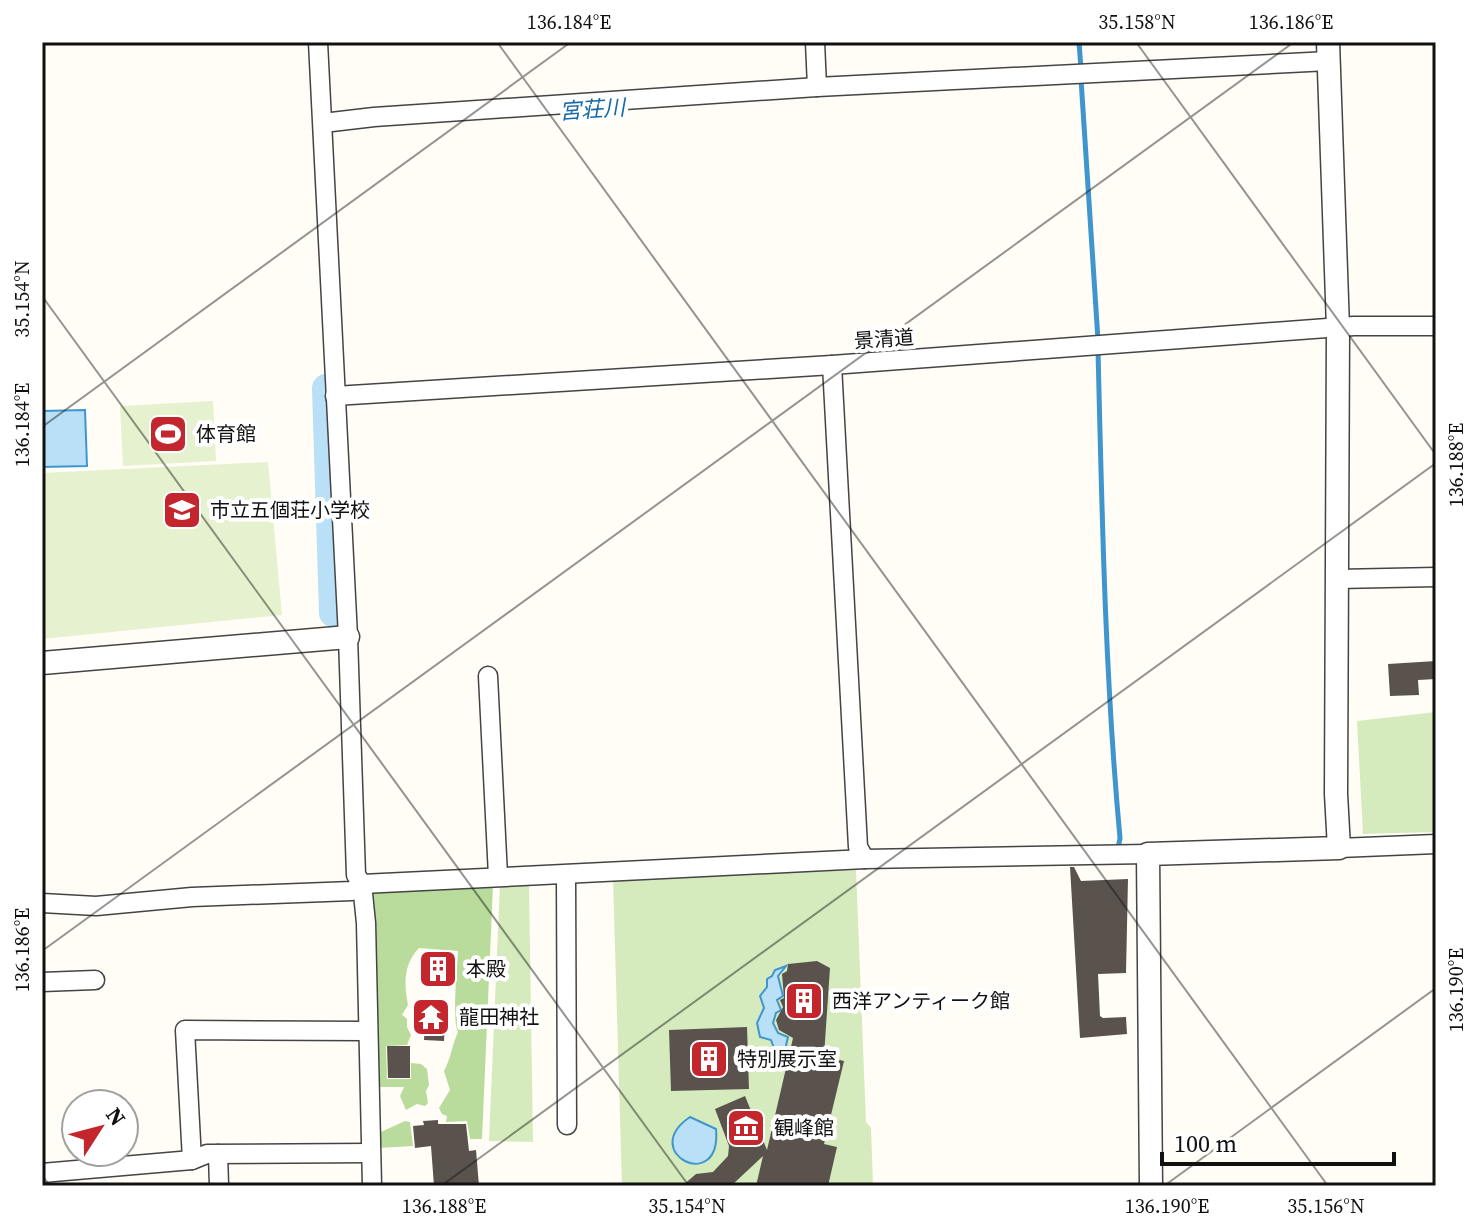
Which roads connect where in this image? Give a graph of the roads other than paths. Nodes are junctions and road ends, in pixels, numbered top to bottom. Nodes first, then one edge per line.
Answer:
1 (318, 42) edge
2 (815, 42) edge
3 (1328, 52) edge
4 (817, 87) junction
5 (323, 123) junction
6 (1436, 326) edge
7 (1338, 328) junction
8 (832, 365) junction
9 (335, 396) junction
10 (1436, 577) edge
11 (1338, 579) junction
12 (348, 637) junction
13 (42, 663) edge
14 (488, 676) dead end
15 (1436, 844) edge
16 (1339, 848) junction
17 (1148, 854) junction
18 (865, 859) junction
19 (566, 875) junction
20 (498, 876) junction
21 (362, 884) junction
22 (42, 903) edge
23 (95, 980) dead end
24 (42, 982) edge
25 (367, 1031) junction
26 (567, 1125) dead end
27 (370, 1153) junction
28 (218, 1154) junction
29 (192, 1160) junction
30 (42, 1173) edge
31 (219, 1186) edge
32 (372, 1186) edge
33 (1151, 1186) edge

1 - 5 street
2 - 4 street
3 - 4 street
3 - 7 street
4 - 5 street
5 - 9 street
6 - 7 street, 景清道
7 - 8 street, 景清道
7 - 11 street
8 - 9 street, 景清道
8 - 18 street
9 - 12 street
10 - 11 street
11 - 16 street
12 - 13 street
12 - 21 street
14 - 20 street
15 - 16 street
16 - 17 street
17 - 18 street
17 - 33 street
18 - 19 street
19 - 20 street
19 - 26 street
20 - 21 street
21 - 22 street
21 - 25 street
23 - 24 street
25 - 27 street
25 - 29 street
27 - 28 street
27 - 32 street
28 - 29 street
28 - 31 street
29 - 30 street

